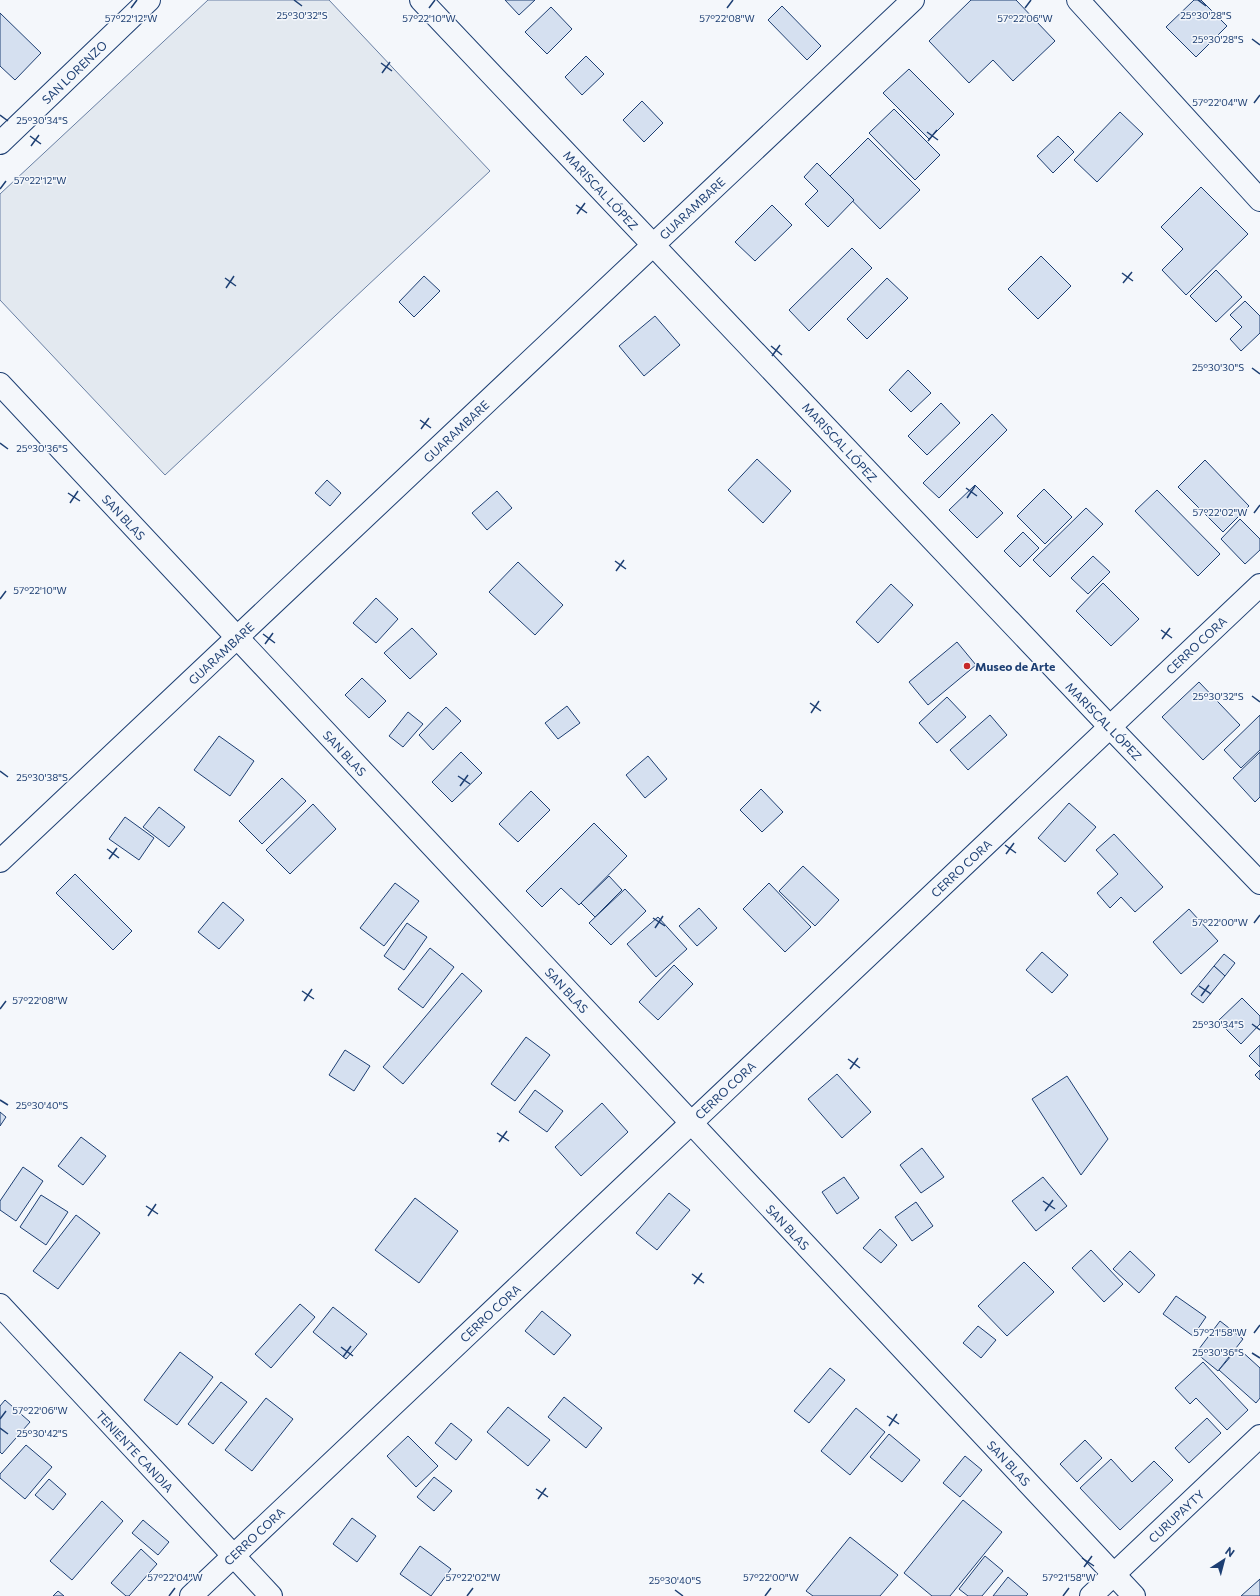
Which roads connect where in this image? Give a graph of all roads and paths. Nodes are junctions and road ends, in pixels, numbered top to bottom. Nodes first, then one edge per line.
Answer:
1 (149, 0) edge
2 (421, 0) edge
3 (912, 0) edge
4 (1078, 0) edge
5 (0, 143) edge
6 (1260, 200) edge
7 (653, 245) junction
8 (0, 384) edge
9 (1260, 585) edge
10 (237, 638) junction
11 (1110, 727) junction
12 (0, 861) edge
13 (1260, 883) edge
14 (691, 1123) junction
15 (0, 1305) edge
16 (1260, 1436) edge
17 (233, 1556) junction
18 (1114, 1575) junction
19 (191, 1596) edge
20 (271, 1596) edge
21 (1092, 1596) edge
22 (1134, 1596) edge

1 - 5 street, SAN LORENZO
2 - 7 street, MARISCAL LÓPEZ
3 - 7 street, GUARAMBARE
4 - 6 street
7 - 10 street, GUARAMBARE
7 - 11 street, MARISCAL LÓPEZ
8 - 10 street, SAN BLAS
9 - 11 street, CERRO CORA
10 - 12 street, GUARAMBARE
10 - 14 street, SAN BLAS
11 - 13 street, MARISCAL LÓPEZ
11 - 14 street, CERRO CORA
14 - 17 street, CERRO CORA
14 - 18 street, SAN BLAS
15 - 17 street, TENIENTE CANDIA
16 - 18 street, CURUPAYTY
17 - 19 street, CERRO CORA
17 - 20 street, TENIENTE CANDIA
18 - 21 street, CURUPAYTY
18 - 22 street, SAN BLAS

